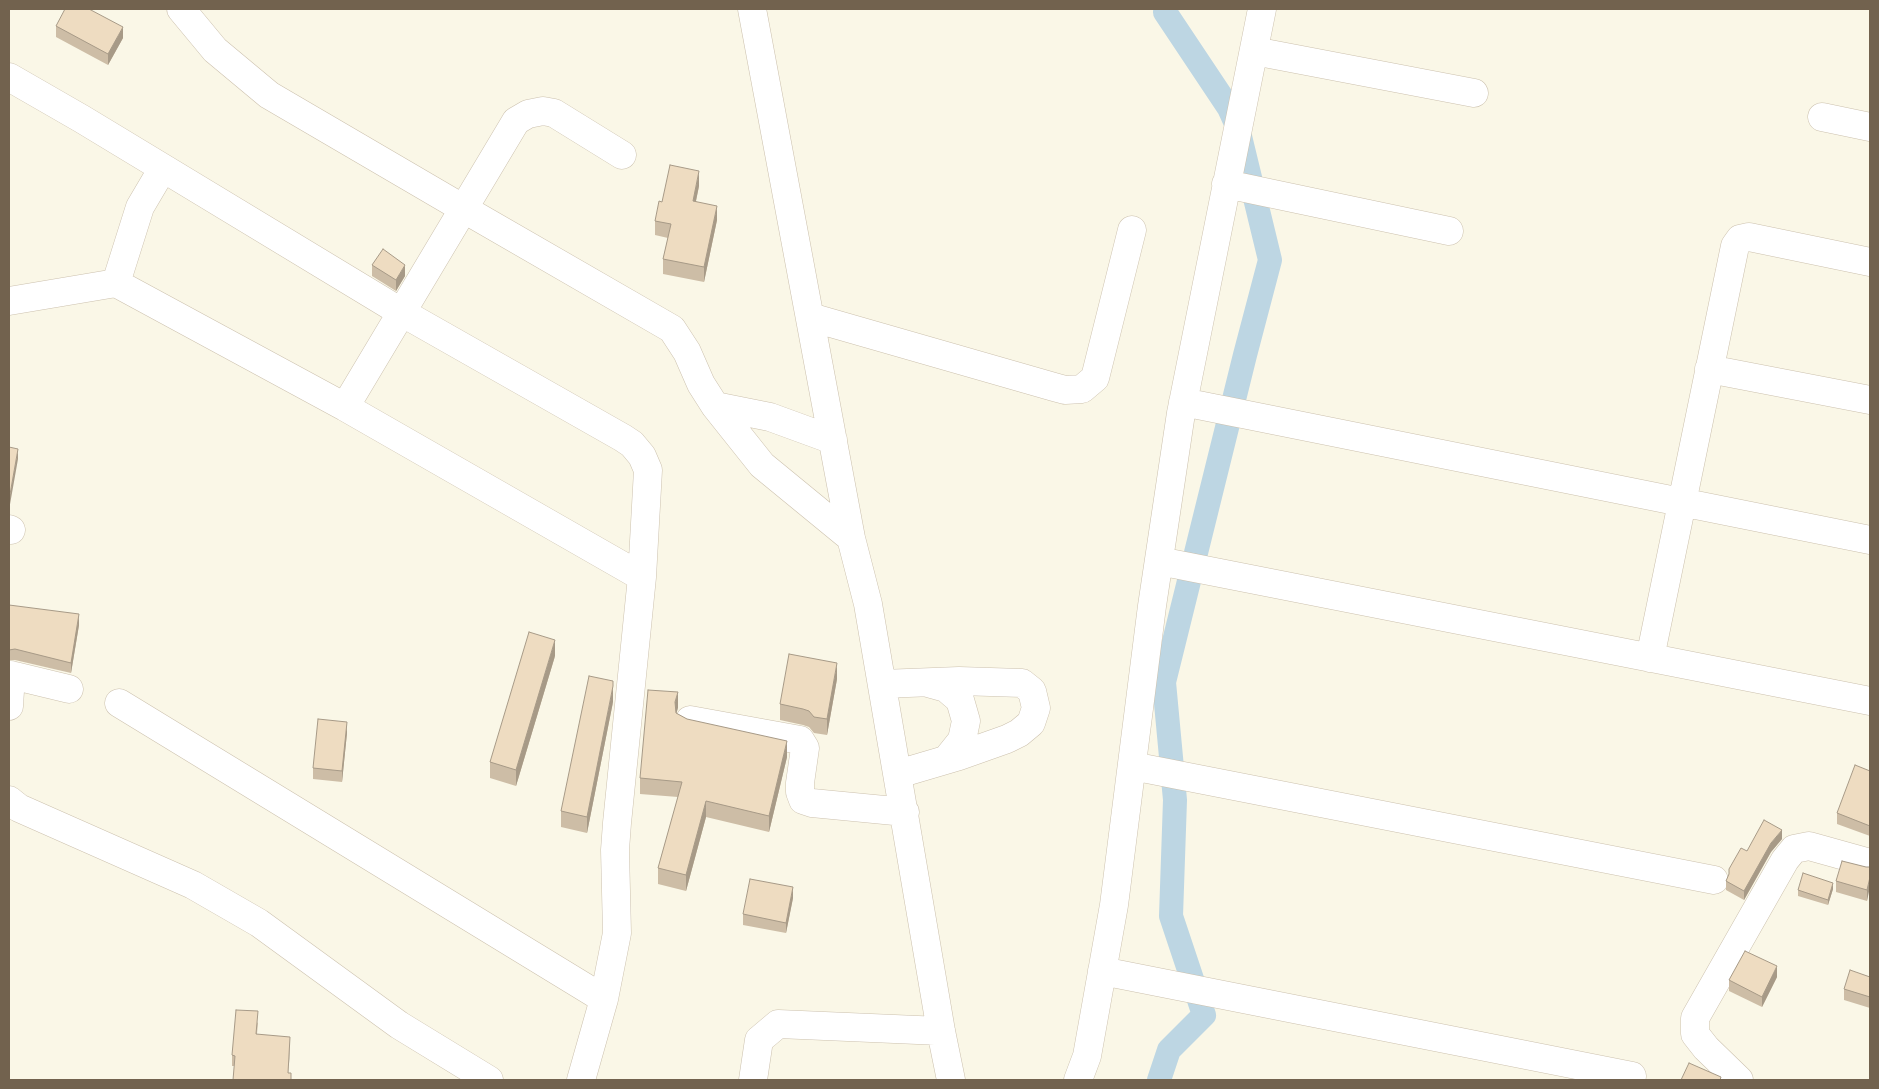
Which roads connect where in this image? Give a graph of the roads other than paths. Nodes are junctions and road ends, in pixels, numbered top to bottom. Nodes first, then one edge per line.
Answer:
1 (181, 9) edge
2 (752, 9) edge
3 (1262, 9) edge
4 (1254, 51) junction
5 (9, 77) edge
6 (1474, 93) dead end
7 (1822, 116) dead end
8 (1870, 127) edge
9 (622, 155) dead end
10 (163, 168) junction
11 (1226, 184) junction
12 (464, 209) junction
13 (1132, 230) dead end
14 (1449, 231) dead end
15 (1870, 262) edge
16 (116, 283) junction
17 (9, 301) edge
18 (401, 312) junction
19 (810, 317) junction
20 (1709, 369) junction
21 (1870, 400) edge
22 (1183, 402) junction
23 (716, 406) junction
24 (346, 407) junction
25 (833, 440) junction
26 (1682, 502) junction
27 (851, 538) junction
28 (1870, 540) edge
29 (1159, 561) junction
30 (642, 577) junction
31 (1650, 658) junction
32 (10, 675) edge
33 (927, 682) junction
34 (882, 684) junction
35 (69, 689) dead end
36 (1870, 701) edge
37 (119, 703) dead end
38 (9, 706) edge
39 (690, 720) edge
40 (946, 760) junction
41 (1132, 766) junction
42 (898, 774) junction
43 (9, 800) edge
44 (905, 812) junction
45 (1870, 863) edge
46 (1714, 880) dead end
47 (1102, 971) junction
48 (604, 999) junction
49 (941, 1031) junction
50 (1632, 1076) dead end
51 (489, 1080) edge
52 (581, 1080) edge
53 (753, 1080) edge
54 (951, 1080) edge
55 (1078, 1080) edge
56 (1740, 1080) edge

1 - 12 street
2 - 19 street
3 - 4 street
4 - 6 street
4 - 11 street
5 - 10 street
7 - 8 street
9 - 12 street
10 - 16 street
10 - 18 street
11 - 14 street
11 - 22 street
12 - 18 street
12 - 23 street
13 - 19 street
15 - 20 street
16 - 17 street
16 - 24 street
18 - 24 street
18 - 30 street
19 - 25 street
20 - 21 street
20 - 26 street
22 - 26 street
22 - 29 street
23 - 25 street
23 - 27 street
24 - 30 street
25 - 27 street
26 - 28 street
26 - 31 street
27 - 34 street
29 - 31 street
29 - 41 street
30 - 48 street
31 - 36 street
32 - 35 street
32 - 38 street
33 - 34 street
33 - 40 street
33 - 40 street
34 - 42 street
37 - 48 street
39 - 44 street
40 - 42 street
41 - 46 street
41 - 47 street
42 - 44 street
43 - 51 street
44 - 49 street
45 - 56 street
47 - 50 street
47 - 55 street
48 - 52 street
49 - 53 street
49 - 54 street

